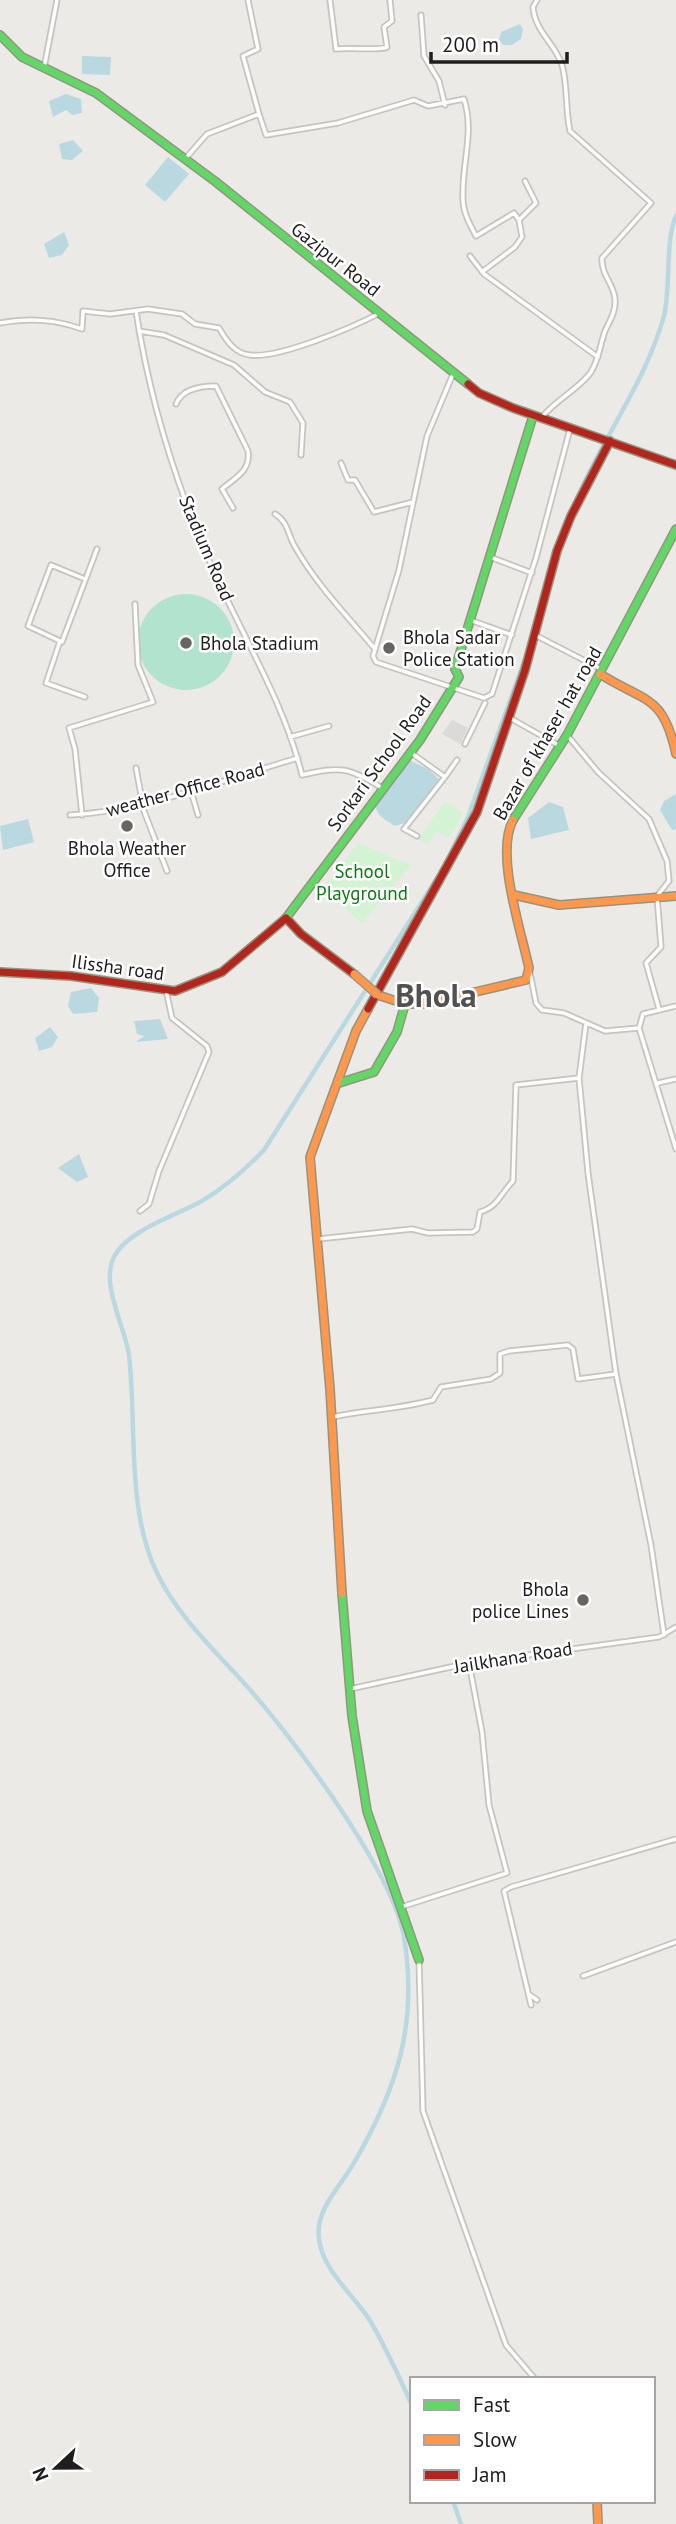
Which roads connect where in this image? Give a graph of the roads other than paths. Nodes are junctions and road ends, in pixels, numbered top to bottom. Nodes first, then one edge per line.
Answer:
1 (57, 0) edge
2 (248, 0) edge
3 (330, 0) edge
4 (390, 0) edge
5 (537, 0) edge
6 (421, 15) dead end
7 (0, 35) edge
8 (44, 68) junction
9 (445, 105) junction
10 (259, 114) junction
11 (184, 161) junction
12 (525, 181) dead end
13 (519, 220) junction
14 (470, 256) dead end
15 (482, 272) junction
16 (136, 311) junction
17 (380, 313) junction
18 (0, 323) edge
19 (139, 331) junction
20 (598, 357) junction
21 (453, 374) junction
22 (176, 404) dead end
23 (533, 416) junction
24 (542, 417) junction
25 (570, 429) junction
26 (610, 441) junction
27 (301, 455) dead end
28 (341, 463) dead end
29 (676, 465) edge
30 (413, 502) junction
31 (233, 508) dead end
32 (275, 514) dead end
33 (676, 529) edge
34 (97, 548) dead end
35 (490, 557) junction
36 (531, 573) junction
37 (85, 579) junction
38 (135, 604) dead end
39 (470, 620) junction
40 (512, 635) junction
41 (535, 635) junction
42 (60, 641) junction
43 (375, 649) junction
44 (602, 672) junction
45 (452, 687) junction
46 (85, 697) dead end
47 (485, 704) dead end
48 (508, 717) junction
49 (329, 726) dead end
50 (673, 729) edge
51 (567, 735) junction
52 (290, 737) junction
53 (465, 744) dead end
54 (560, 746) junction
55 (410, 752) junction
56 (676, 754) edge
57 (298, 758) junction
58 (457, 760) dead end
59 (136, 768) dead end
60 (445, 777) junction
61 (382, 788) junction
62 (191, 791) junction
63 (142, 803) junction
64 (82, 815) junction
65 (198, 815) dead end
66 (70, 816) dead end
67 (417, 836) dead end
68 (167, 871) dead end
69 (514, 895) junction
70 (657, 896) junction
71 (676, 896) edge
72 (286, 918) junction
73 (529, 968) junction
74 (0, 972) edge
75 (166, 990) junction
76 (405, 1004) junction
77 (676, 1006) edge
78 (659, 1009) junction
79 (586, 1023) junction
80 (639, 1028) junction
81 (579, 1078) junction
82 (676, 1079) edge
83 (339, 1083) junction
84 (658, 1083) junction
85 (676, 1149) edge
86 (140, 1211) dead end
87 (316, 1240) junction
88 (616, 1374) junction
89 (332, 1417) junction
90 (676, 1627) edge
91 (664, 1635) junction
92 (469, 1663) junction
93 (350, 1689) junction
94 (676, 1839) edge
95 (401, 1907) junction
96 (676, 1942) edge
97 (419, 1960) joint
98 (583, 1976) dead end
99 (528, 1993) junction
100 (537, 2000) dead end
101 (531, 2006) dead end
102 (533, 2377) edge
103 (597, 2503) edge
104 (598, 2524) edge

1 - 8 street
2 - 10 street
3 - 4 street
5 - 20 street
6 - 9 street
7 - 8 street, Gazipur Road
8 - 11 street, Gazipur Road
9 - 10 street
9 - 13 street
10 - 11 street
11 - 17 street, Gazipur Road
12 - 13 street
13 - 15 street
14 - 15 street
15 - 20 street
16 - 17 street
16 - 18 street
16 - 19 street, Stadium Road
17 - 21 street, Gazipur Road
19 - 27 street
19 - 52 street, Stadium Road
20 - 24 street
21 - 23 street, Gazipur Road
21 - 30 street
22 - 31 street
23 - 24 street, Gazipur Road
23 - 35 street, Sorkari School Road
24 - 25 street, Gazipur Road
25 - 26 street, Gazipur Road
25 - 36 street
26 - 29 street, Gazipur Road
26 - 41 street
28 - 30 street
30 - 43 street
32 - 43 street
33 - 44 street, Bazar of khaser hat road
34 - 37 street
35 - 36 street
35 - 39 street, Sorkari School Road
36 - 40 street
37 - 42 street
37 - 42 street
38 - 64 street
39 - 40 street
39 - 45 street, Sorkari School Road
40 - 45 street
41 - 44 street
41 - 48 street
42 - 46 street
43 - 45 street
44 - 50 street
44 - 51 street, Bazar of khaser hat road
45 - 55 street, Sorkari School Road
47 - 53 street
48 - 54 street
48 - 83 street
49 - 52 street
50 - 56 street
51 - 54 street, Bazar of khaser hat road
51 - 70 street
52 - 57 street, Stadium Road
54 - 69 street, Bazar of khaser hat road
55 - 60 street
55 - 61 street, Sorkari School Road
57 - 61 street
57 - 62 street, weather Office Road
58 - 60 street
59 - 63 street
60 - 67 street
61 - 72 street, Sorkari School Road
62 - 63 street, weather Office Road
62 - 65 street
63 - 64 street, weather Office Road
63 - 68 street
64 - 66 street, weather Office Road
69 - 70 street
69 - 73 street, Bazar of khaser hat road
70 - 71 street
70 - 78 street
72 - 75 street, Ilissha road
72 - 76 street, bridge
73 - 76 street
73 - 79 street
74 - 75 street, Ilissha road
75 - 86 street
76 - 83 street
77 - 78 street
78 - 80 street
79 - 80 street
79 - 81 street
80 - 84 street
81 - 87 street
81 - 88 street
82 - 84 street
83 - 87 street
84 - 85 street
87 - 89 street
88 - 89 street
88 - 91 street
89 - 93 street
90 - 91 street, Jailkhana Road
91 - 92 street, Jailkhana Road
92 - 93 street, Jailkhana Road
92 - 95 street
93 - 95 street
94 - 99 street
95 - 97 street
96 - 98 street
97 - 102 street
99 - 100 street
99 - 101 street
103 - 104 street

